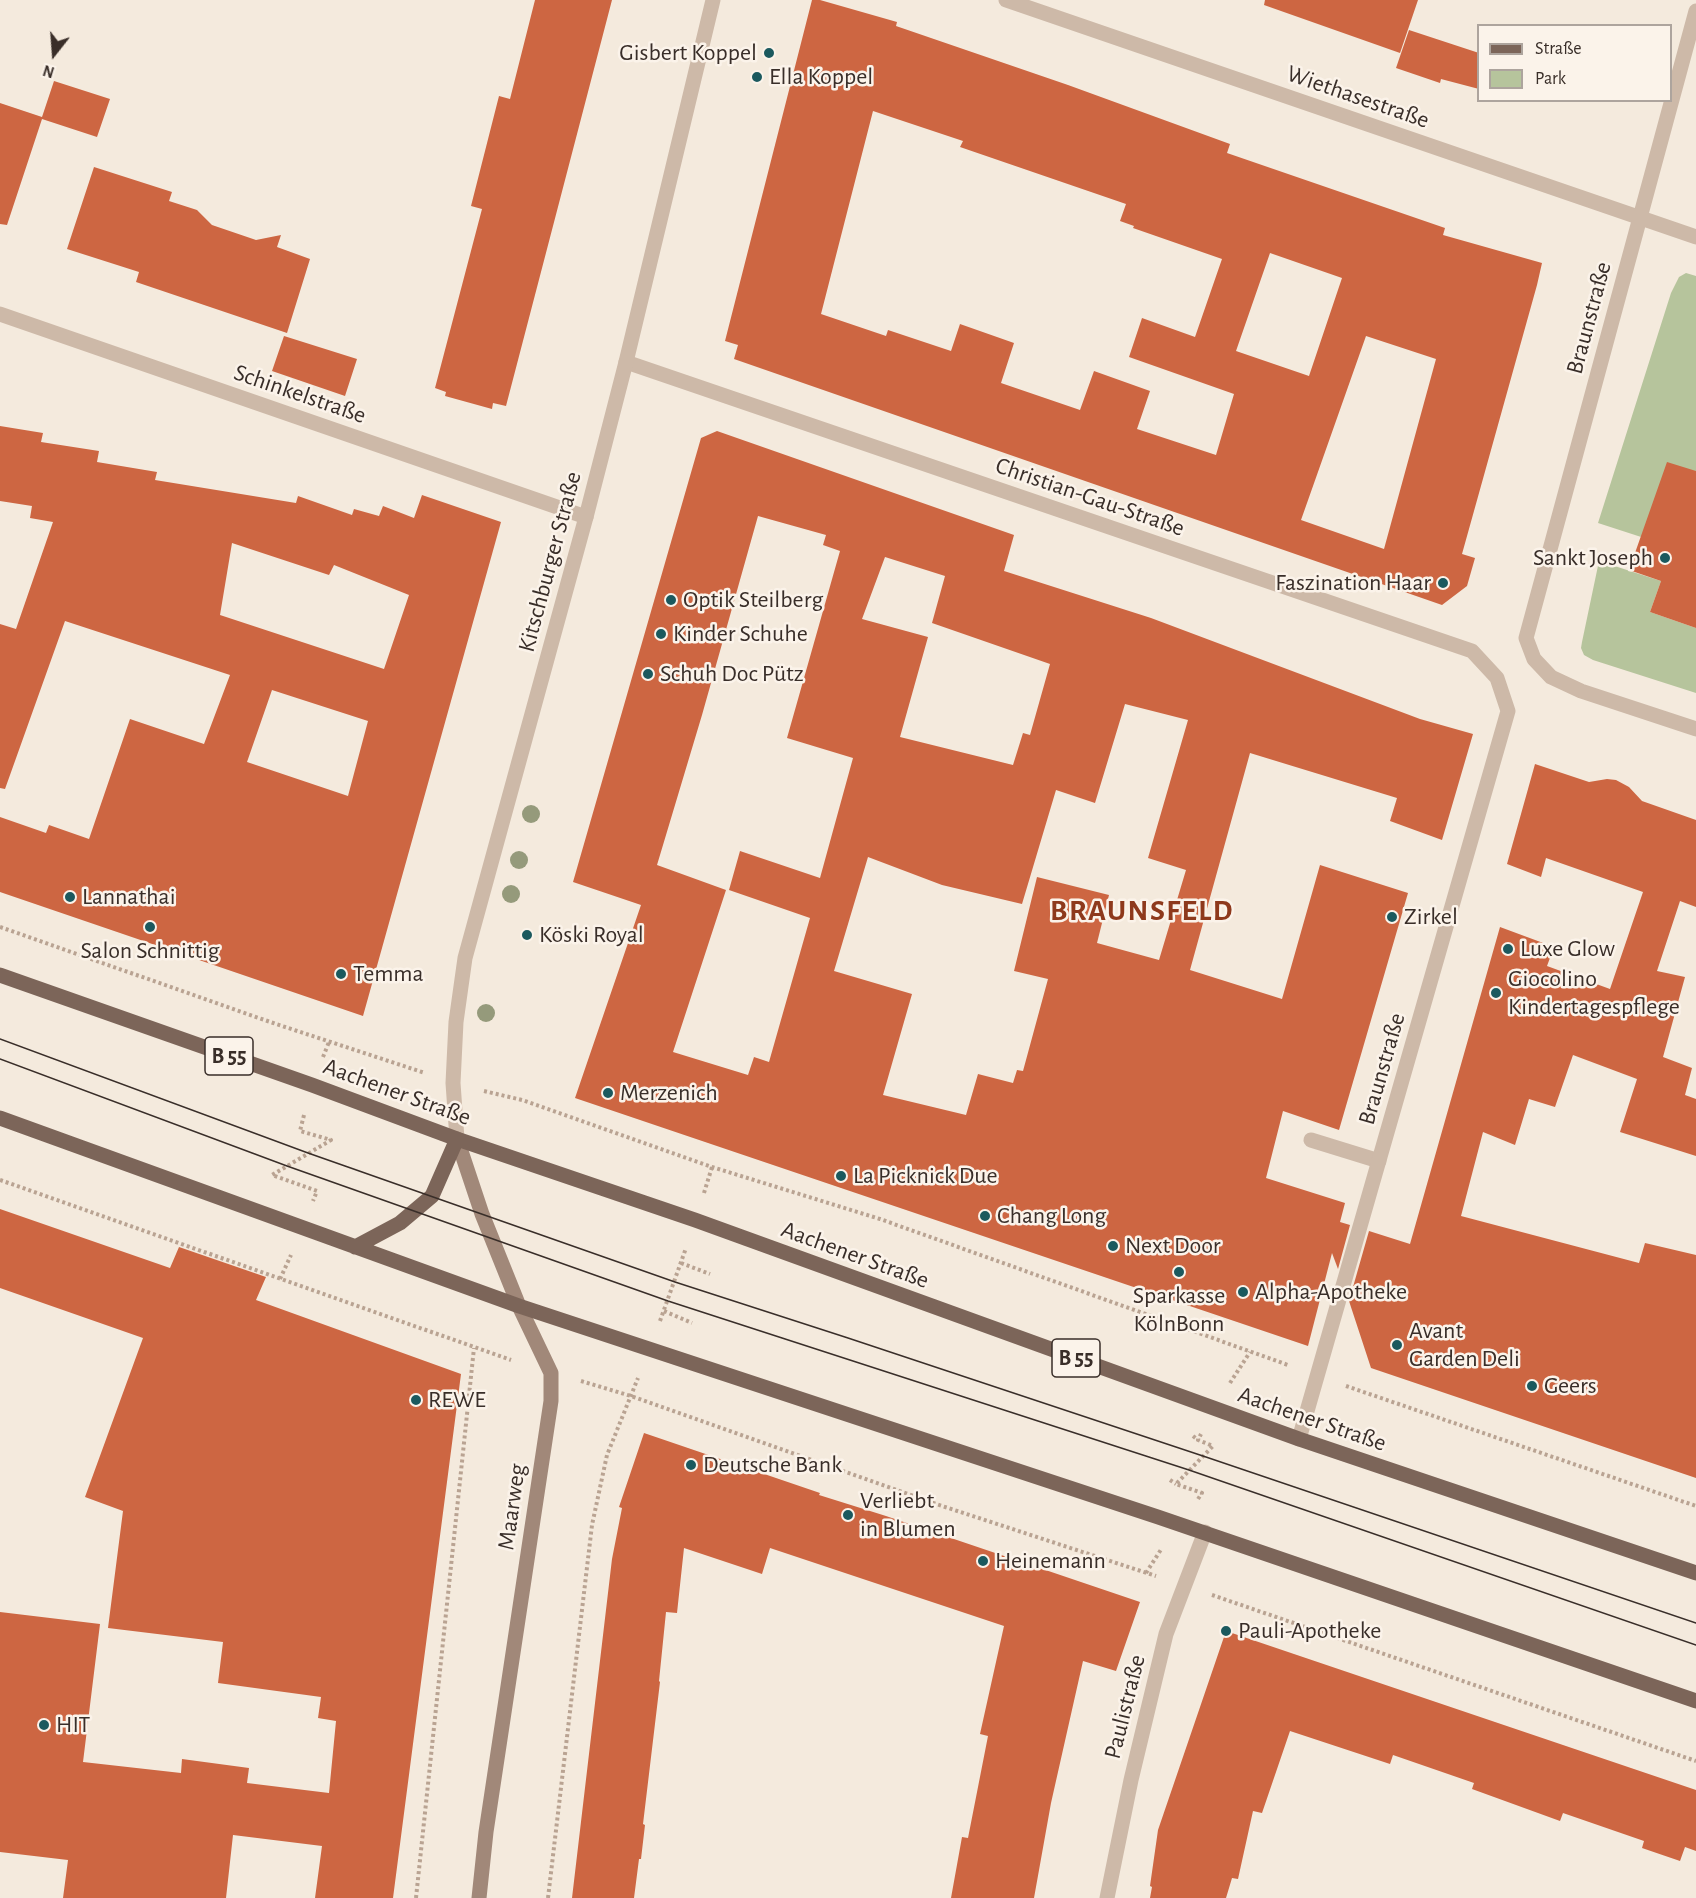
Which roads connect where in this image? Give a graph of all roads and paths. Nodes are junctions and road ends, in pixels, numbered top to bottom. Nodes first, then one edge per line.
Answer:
1 (713, 0) edge
2 (1006, 0) edge
3 (1696, 11) edge
4 (1672, 99) edge
5 (1671, 102) edge
6 (1640, 217) junction
7 (1696, 237) edge
8 (0, 314) edge
9 (626, 362) junction
10 (586, 517) junction
11 (1508, 711) joint
12 (1696, 729) edge
13 (0, 927) edge
14 (0, 975) edge
15 (329, 1042) junction
16 (453, 1083) junction
17 (312, 1085) junction
18 (0, 1118) edge
19 (457, 1139) junction
20 (1311, 1140) dead end
21 (1379, 1161) junction
22 (712, 1167) junction
23 (0, 1180) edge
24 (695, 1220) junction
25 (302, 1228) junction
26 (355, 1247) junction
27 (681, 1263) junction
28 (710, 1274) dead end
29 (280, 1279) junction
30 (519, 1306) junction
31 (664, 1311) junction
32 (692, 1323) dead end
33 (474, 1348) junction
34 (649, 1350) junction
35 (1250, 1352) junction
36 (550, 1373) junction
37 (1317, 1376) junction
38 (631, 1396) junction
39 (1214, 1408) junction
40 (1193, 1436) dead end
41 (1299, 1439) junction
42 (1198, 1440) junction
43 (1170, 1480) dead end
44 (1176, 1484) junction
45 (1696, 1506) edge
46 (1179, 1524) junction
47 (1205, 1532) junction
48 (1146, 1573) junction
49 (1696, 1573) edge
50 (1185, 1585) junction
51 (1696, 1701) edge
52 (1696, 1761) edge
53 (416, 1898) edge
54 (479, 1898) edge
55 (548, 1898) edge
56 (1107, 1898) edge

1 - 9 street, Kitschburger Straße
2 - 6 street, Wiethasestraße
3 - 4 street, Braunstraße
5 - 6 street, Braunstraße
6 - 7 street, Wiethasestraße
6 - 12 street, Braunstraße
8 - 10 street, Schinkelstraße
9 - 10 street, Kitschburger Straße
9 - 11 street, Christian-Gau-Straße
10 - 16 street, Kitschburger Straße
11 - 21 street, Braunstraße
13 - 15 path
14 - 17 main road, Aachener Straße / B 55
15 - 16 path
15 - 17 path
16 - 19 street, Kitschburger Straße
16 - 22 path
17 - 19 main road, Aachener Straße / B 55
17 - 25 path
18 - 25 main road
19 - 24 main road, Aachener Straße / B 55
19 - 26 main road
19 - 30 main road, Maarweg
20 - 21 street
21 - 37 street, Braunstraße
22 - 24 path
22 - 35 path
23 - 29 path
24 - 27 path
24 - 39 main road, Aachener Straße / B 55
25 - 26 main road
25 - 29 path
26 - 30 main road
27 - 28 path
27 - 31 path
29 - 33 path
30 - 34 main road
30 - 36 main road, Maarweg
31 - 32 path
31 - 34 path
33 - 36 path
33 - 53 path
34 - 38 path
34 - 46 main road
35 - 37 path
35 - 39 path
36 - 38 path
36 - 54 main road, Maarweg
37 - 41 street, Braunstraße
37 - 45 path
38 - 48 path
38 - 55 path
39 - 41 main road, Aachener Straße / B 55
39 - 42 path
40 - 42 path
41 - 49 main road, Aachener Straße / B 55
42 - 44 path
43 - 44 path
44 - 46 path
46 - 47 main road
46 - 48 path
47 - 50 street, Paulistraße
47 - 51 main road
48 - 50 path
50 - 52 path
50 - 56 street, Paulistraße

